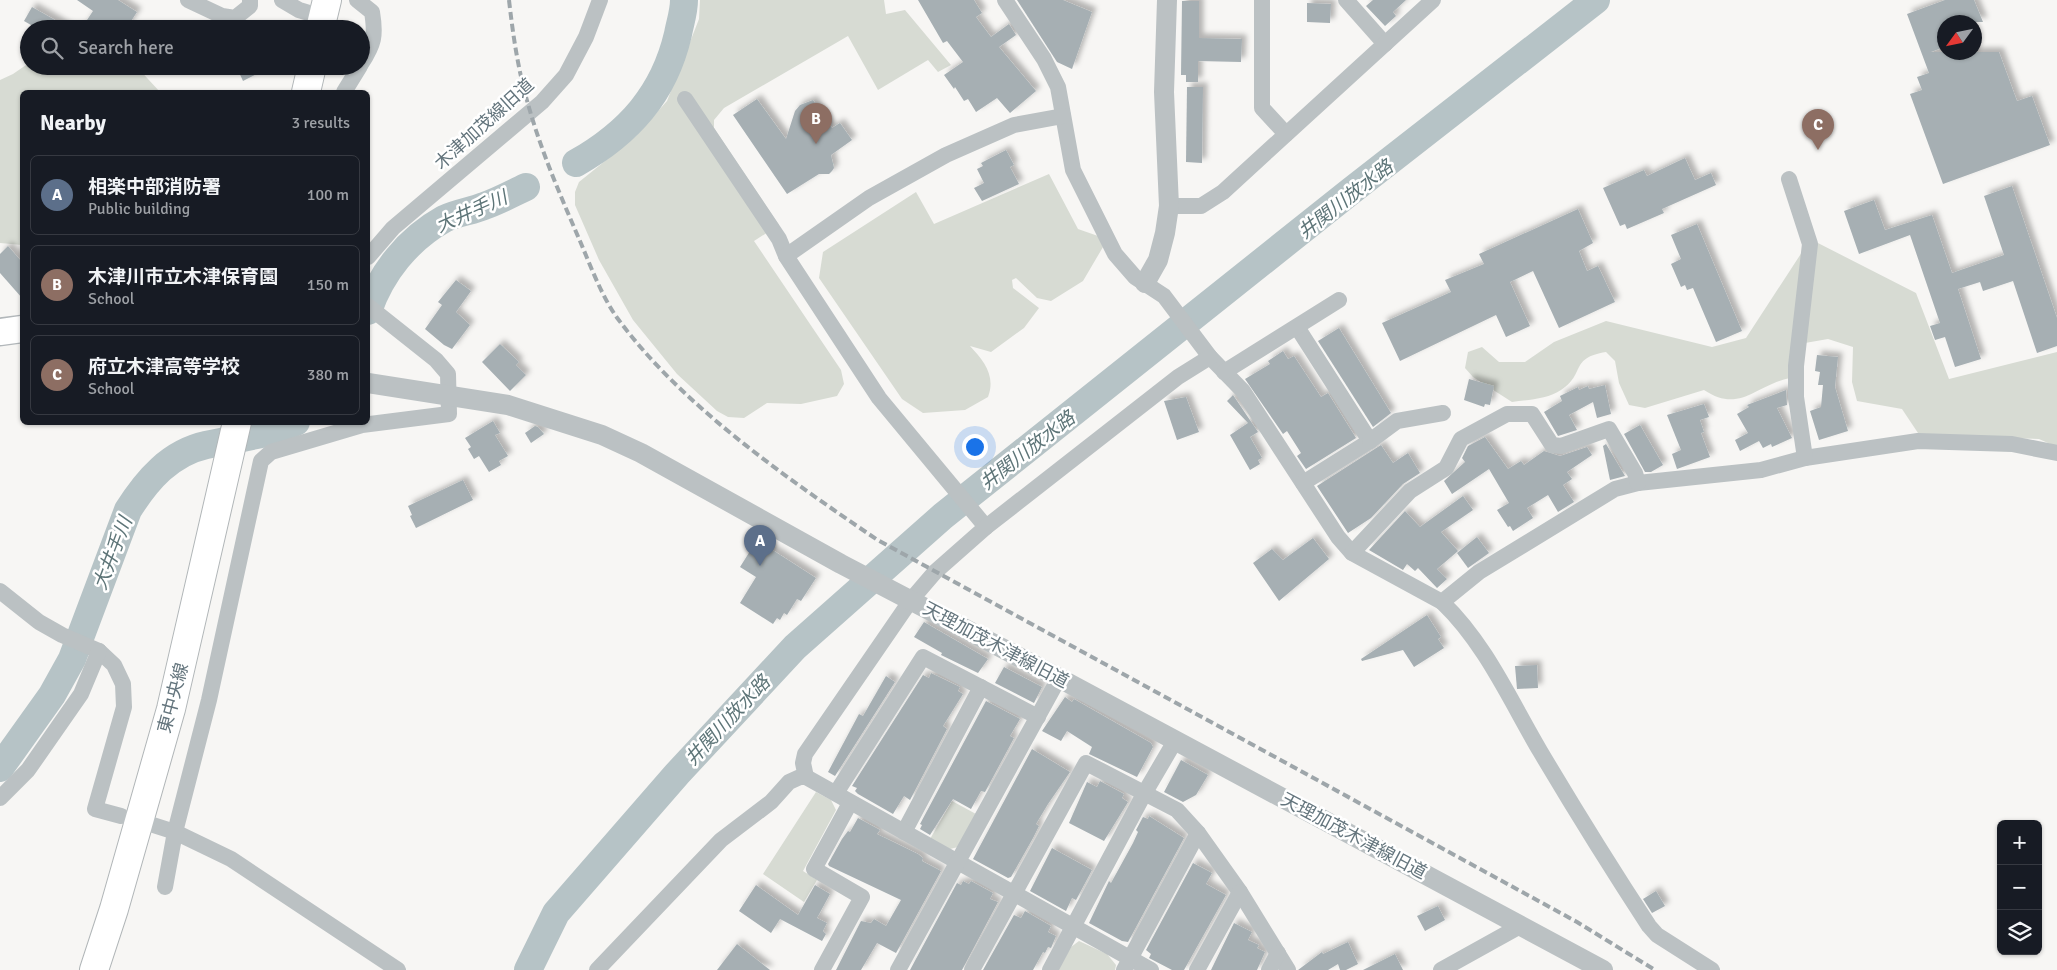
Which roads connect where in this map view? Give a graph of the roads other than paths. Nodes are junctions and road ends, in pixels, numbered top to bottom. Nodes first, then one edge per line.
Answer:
1 (188, 0) edge
2 (250, 0) edge
3 (282, 0) edge
4 (357, 0) edge
5 (600, 0) edge
6 (1005, 0) edge
7 (1167, 0) edge
8 (1262, 0) edge
9 (1346, 0) edge
10 (1433, 0) edge
11 (323, 15) edge
12 (1385, 44) junction
13 (370, 49) edge
14 (310, 75) edge
15 (354, 75) edge
16 (306, 90) edge
17 (345, 90) edge
18 (686, 99) dead end
19 (1063, 116) junction
20 (1286, 134) junction
21 (1789, 180) dead end
22 (1168, 206) junction
23 (370, 255) edge
24 (786, 256) junction
25 (1145, 283) junction
26 (1339, 300) dead end
27 (370, 308) edge
28 (1297, 327) junction
29 (20, 329) edge
30 (0, 332) edge
31 (1206, 351) junction
32 (1224, 372) junction
33 (370, 383) edge
34 (448, 394) junction
35 (1442, 413) dead end
36 (370, 424) edge
37 (236, 425) edge
38 (362, 425) edge
39 (1370, 441) junction
40 (2057, 453) edge
41 (1805, 458) junction
42 (1303, 483) junction
43 (1638, 483) junction
44 (984, 525) junction
45 (1352, 553) junction
46 (0, 591) edge
47 (903, 596) junction
48 (1442, 602) junction
49 (94, 649) junction
50 (1059, 678) junction
51 (981, 687) junction
52 (1038, 716) junction
53 (1175, 741) junction
54 (806, 777) junction
55 (836, 794) junction
56 (1144, 794) junction
57 (0, 798) edge
58 (850, 803) junction
59 (121, 816) dead end
60 (150, 824) dead end
61 (175, 832) junction
62 (904, 832) junction
63 (1198, 833) junction
64 (959, 863) junction
65 (165, 887) dead end
66 (1240, 892) junction
67 (1013, 893) junction
68 (1522, 925) junction
69 (1074, 926) junction
70 (1278, 953) junction
71 (1128, 964) edge
72 (94, 970) edge
73 (398, 970) edge
74 (597, 970) edge
75 (822, 970) edge
76 (898, 970) edge
77 (972, 970) edge
78 (1050, 970) edge
79 (1151, 970) edge
80 (1197, 970) edge
81 (1268, 970) edge
82 (1288, 970) edge
83 (1441, 970) edge
84 (1603, 970) edge
85 (1712, 970) edge

1 - 2 street
3 - 11 street
4 - 13 street
5 - 23 street, 木津加茂線旧道
6 - 19 street
7 - 22 street
8 - 20 street
9 - 12 street
10 - 12 street
12 - 20 street
14 - 16 highway
15 - 17 street
18 - 24 street
19 - 24 street
19 - 25 street
20 - 22 street
21 - 41 street
22 - 25 street
24 - 44 street
25 - 31 street
26 - 28 street
27 - 34 street
28 - 32 street
28 - 39 street
29 - 30 main road
31 - 32 street
31 - 44 street
32 - 42 street
33 - 34 street, 天理加茂木津線旧道
34 - 36 street
34 - 47 street, 天理加茂木津線旧道
35 - 39 street
37 - 72 highway, 東中央線
38 - 61 street
39 - 42 street
40 - 41 street
41 - 43 street
42 - 45 street
43 - 45 street
43 - 48 street
44 - 47 street
45 - 48 street
46 - 49 street
47 - 50 street, 天理加茂木津線旧道
47 - 54 street
48 - 85 street
49 - 57 street
49 - 59 street
50 - 52 street
50 - 53 street, 天理加茂木津線旧道
51 - 52 street
51 - 55 street
51 - 62 street
52 - 64 street
53 - 56 street
53 - 68 street, 天理加茂木津線旧道
54 - 55 street
54 - 74 street
55 - 58 street
56 - 63 street
56 - 67 street
56 - 69 street
58 - 62 street
58 - 75 street
60 - 61 street
61 - 65 street
61 - 73 street
62 - 64 street
63 - 66 street
63 - 71 street
64 - 67 street
64 - 76 street
66 - 70 street
66 - 80 street
67 - 69 street
67 - 77 street
68 - 83 street
68 - 84 street, 天理加茂木津線旧道
69 - 71 street
69 - 78 street
70 - 81 street
70 - 82 street
71 - 79 street

